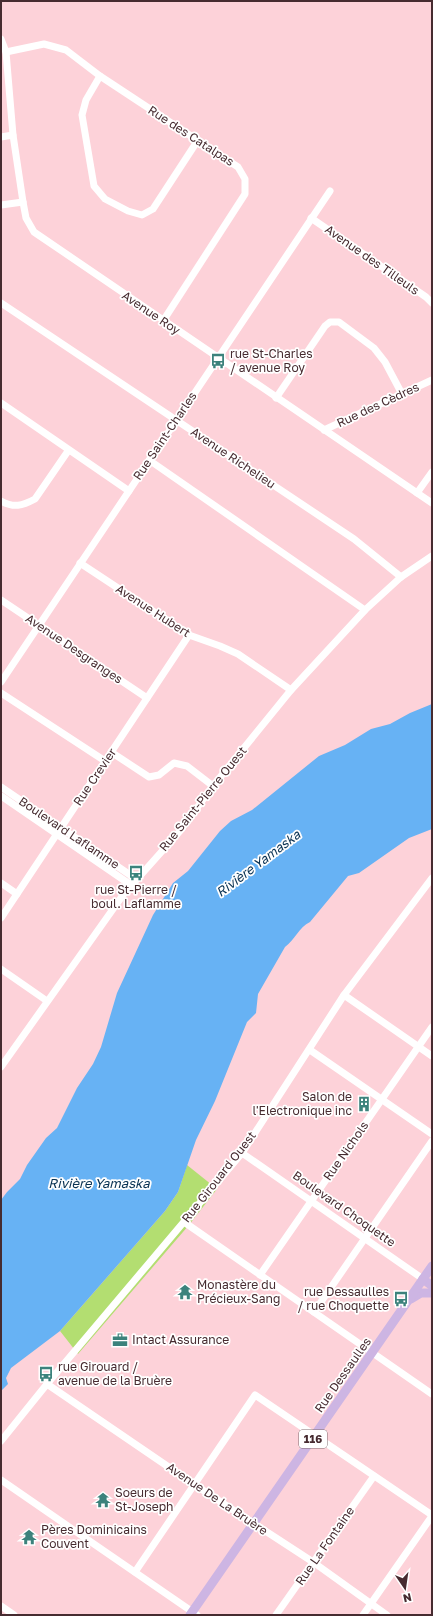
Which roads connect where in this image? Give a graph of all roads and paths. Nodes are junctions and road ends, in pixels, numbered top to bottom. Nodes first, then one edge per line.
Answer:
1 (1, 38) edge
2 (6, 52) junction
3 (100, 76) junction
4 (13, 135) junction
5 (1, 136) edge
6 (198, 140) junction
7 (330, 191) dead end
8 (23, 202) junction
9 (1, 205) edge
10 (311, 218) junction
11 (1, 303) edge
12 (432, 303) edge
13 (163, 321) junction
14 (218, 358) junction
15 (432, 380) edge
16 (402, 394) junction
17 (276, 398) junction
18 (1, 403) edge
19 (176, 420) junction
20 (324, 430) junction
21 (68, 451) junction
22 (149, 460) junction
23 (432, 472) edge
24 (128, 491) junction
25 (417, 493) junction
26 (1, 501) edge
27 (432, 504) edge
28 (432, 556) edge
29 (80, 563) junction
30 (401, 577) junction
31 (1, 600) edge
32 (365, 610) junction
33 (39, 625) junction
34 (189, 635) junction
35 (1, 682) edge
36 (291, 690) junction
37 (1, 693) edge
38 (147, 698) junction
39 (111, 752) junction
40 (105, 761) junction
41 (213, 786) junction
42 (1, 787) edge
43 (1, 796) edge
44 (59, 831) junction
45 (432, 878) edge
46 (134, 882) junction
47 (1, 883) edge
48 (17, 894) junction
49 (1, 918) edge
50 (1, 969) edge
51 (344, 995) junction
52 (47, 1001) junction
53 (432, 1027) edge
54 (418, 1047) junction
55 (310, 1050) junction
56 (432, 1056) edge
57 (1, 1067) edge
58 (382, 1099) junction
59 (432, 1134) edge
60 (432, 1141) edge
61 (242, 1152) junction
62 (311, 1201) junction
63 (184, 1222) junction
64 (365, 1239) junction
65 (432, 1266) edge
66 (260, 1275) junction
67 (423, 1279) junction
68 (432, 1286) edge
69 (432, 1293) edge
70 (407, 1302) junction
71 (314, 1312) junction
72 (372, 1353) junction
73 (47, 1384) junction
74 (431, 1390) edge
75 (316, 1436) junction
76 (1, 1441) edge
77 (374, 1476) junction
78 (1, 1480) edge
79 (195, 1485) junction
80 (432, 1515) edge
81 (254, 1524) junction
82 (313, 1562) junction
83 (135, 1572) junction
84 (371, 1604) junction
85 (3, 1610) edge
86 (194, 1614) edge
87 (14, 1615) edge
88 (276, 1615) edge
89 (363, 1615) edge
90 (387, 1615) edge

1 - 2 street, Avenue Roy
2 - 3 street, Rue des Catalpas
2 - 4 street, Avenue Roy
3 - 6 street, Rue des Catalpas
3 - 6 street
4 - 5 street
4 - 8 street, Avenue Roy
6 - 13 street, Rue des Catalpas
7 - 10 street, Rue Saint-Charles
8 - 9 street
8 - 13 street, Avenue Roy
10 - 12 street, Avenue des Tilleuls
10 - 14 street, Rue Saint-Charles
11 - 19 street, Avenue Richelieu
13 - 14 street, Avenue Roy
14 - 17 street, Avenue Roy
14 - 19 street, Rue Saint-Charles
15 - 16 street, Rue des Cèdres
16 - 17 street
16 - 20 street, Rue des Cèdres
17 - 20 street, Avenue Roy
18 - 21 street
19 - 22 street, Rue Saint-Charles
19 - 30 street, Avenue Richelieu
20 - 25 street, Avenue Roy
21 - 24 street
21 - 26 street
22 - 24 street, Rue Saint-Charles
22 - 32 street
23 - 25 street
24 - 29 street, Rue Saint-Charles
25 - 27 street, Avenue Roy
28 - 30 street, Rue Saint-Pierre Ouest
29 - 33 street, Rue Saint-Charles
29 - 34 street, Avenue Hubert
30 - 32 street, Rue Saint-Pierre Ouest
31 - 33 street, Avenue Desgranges
32 - 36 street, Rue Saint-Pierre Ouest
33 - 35 street, Rue Saint-Charles
33 - 38 street, Avenue Desgranges
34 - 36 street, Avenue Hubert
34 - 38 street, Rue Crevier
36 - 41 street, Rue Saint-Pierre Ouest
37 - 40 street
38 - 39 street, Rue Crevier
39 - 40 street, Rue Crevier
39 - 41 street
40 - 44 street, Rue Crevier
41 - 46 street, Rue Saint-Pierre Ouest
42 - 44 street, Boulevard Laflamme
43 - 44 street, Boulevard Laflamme
44 - 46 street, Boulevard Laflamme
44 - 48 street, Rue Crevier
45 - 51 street, Rue Girouard Ouest
46 - 52 street, Rue Saint-Pierre Ouest
47 - 48 street
48 - 49 street, Rue Crevier
50 - 52 street
51 - 54 street
51 - 55 street, Rue Girouard Ouest
52 - 57 street, Rue Saint-Pierre Ouest
53 - 54 street, Rue Nichols
54 - 56 street
54 - 58 street, Rue Nichols
55 - 58 street
55 - 61 street, Rue Girouard Ouest
58 - 59 street
58 - 62 street, Rue Nichols
60 - 64 street
61 - 62 street, Boulevard Choquette
61 - 63 street, Rue Girouard Ouest
62 - 64 street, Boulevard Choquette
62 - 66 street, Rue Nichols
63 - 66 street
63 - 73 street, Rue Girouard Ouest
64 - 67 street, Boulevard Choquette
64 - 71 street
65 - 67 main road, Rue Dessaulles / 116
66 - 71 street
67 - 68 main road, Boulevard Choquette
67 - 70 main road, Rue Dessaulles / 116
69 - 70 main road
70 - 72 main road, Rue Dessaulles / 116
71 - 72 street
72 - 74 street
72 - 75 main road, Rue Dessaulles / 116
73 - 76 street, Rue Girouard Ouest
73 - 79 street, Avenue De La Bruère
75 - 77 street
75 - 79 street
75 - 81 main road, Rue Dessaulles / 116
77 - 80 street
77 - 82 street, Rue La Fontaine
78 - 83 street
79 - 81 street, Avenue De La Bruère
79 - 83 street
80 - 84 street
81 - 82 street, Avenue De La Bruère
81 - 86 main road, Rue Dessaulles / 116
82 - 84 street, Avenue De La Bruère
82 - 88 street, Rue La Fontaine
83 - 86 street
84 - 89 street
84 - 90 street, Avenue De La Bruère
85 - 87 street

